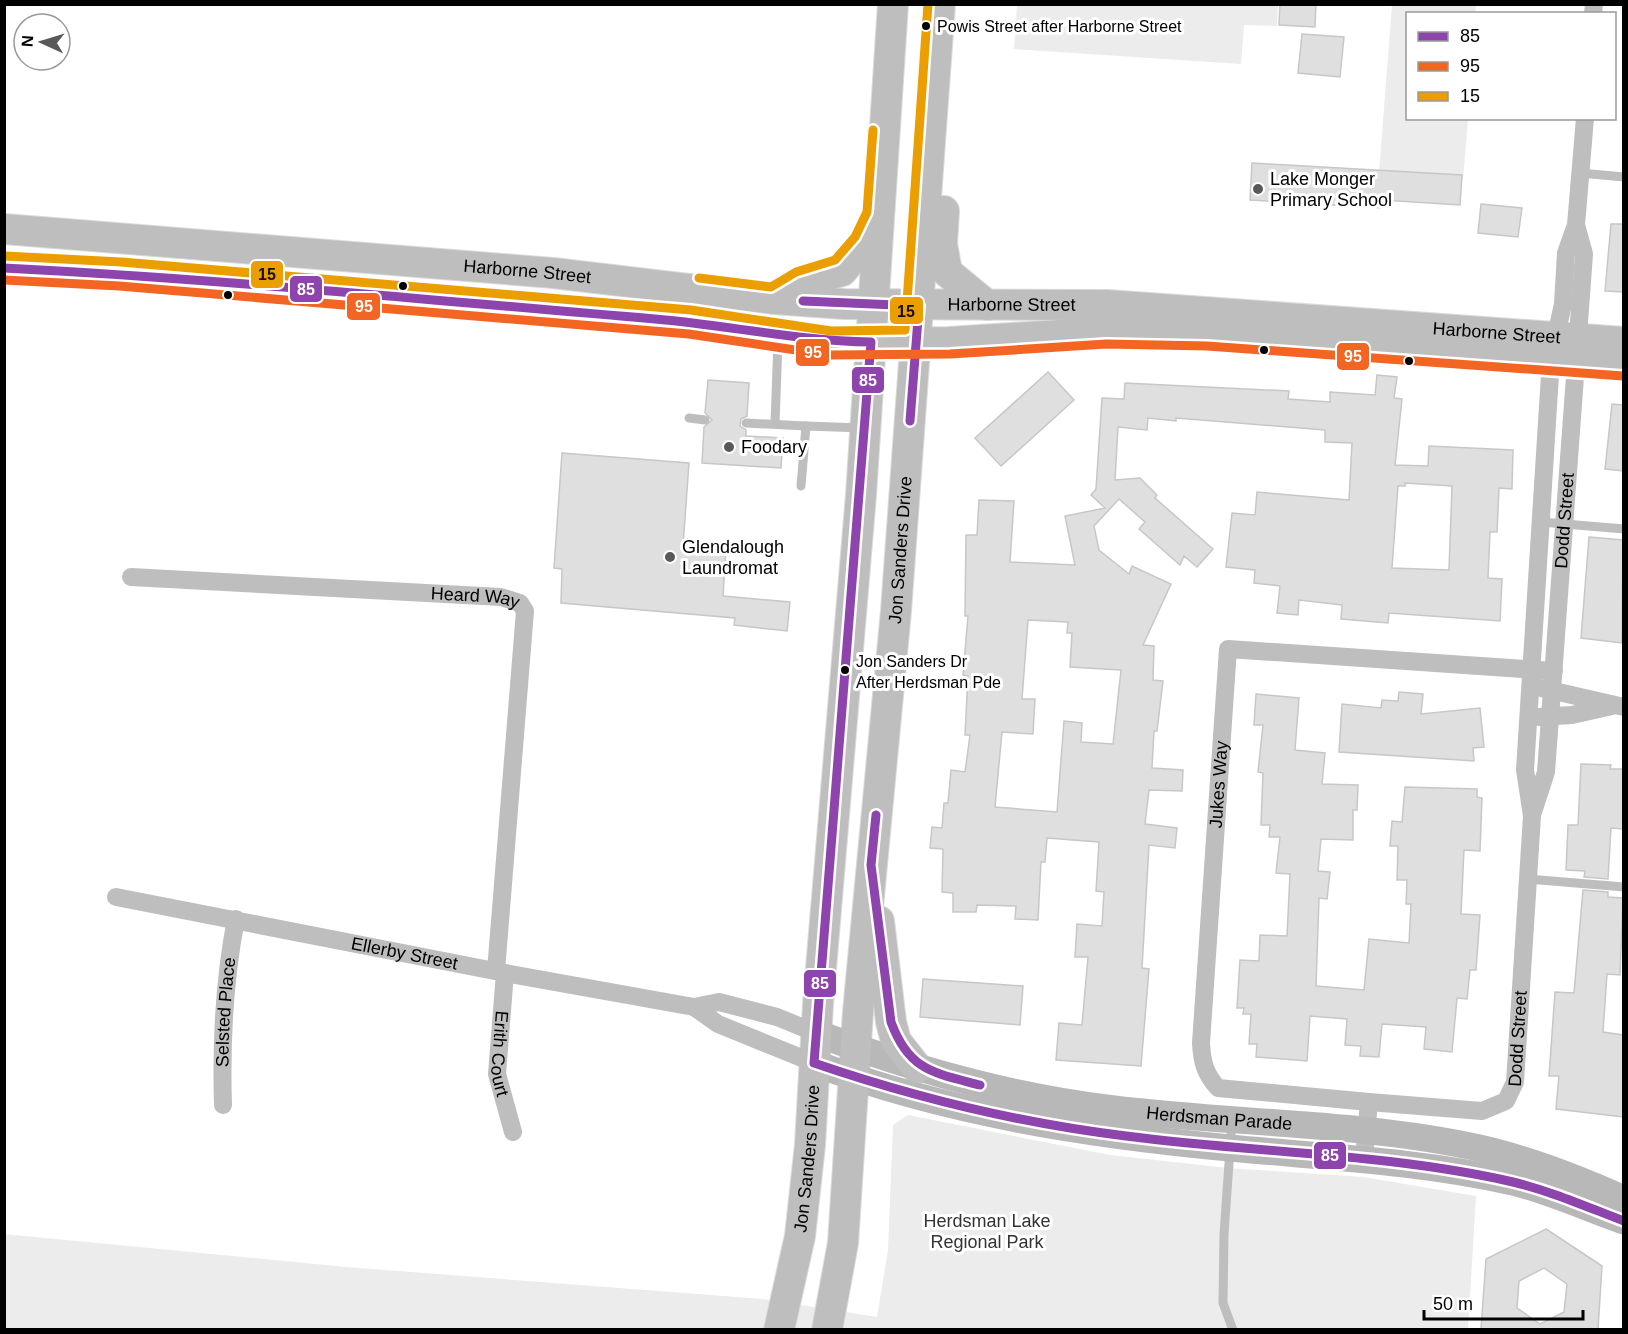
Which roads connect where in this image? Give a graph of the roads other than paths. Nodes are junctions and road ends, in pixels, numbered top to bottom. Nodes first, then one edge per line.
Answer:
1 (893, 4) edge
2 (940, 4) edge
3 (1584, 120) edge
4 (929, 156) junction
5 (1580, 173) junction
6 (1623, 177) edge
7 (879, 215) junction
8 (4, 229) edge
9 (4, 268) edge
10 (774, 299) junction
11 (873, 305) junction
12 (919, 306) junction
13 (987, 306) junction
14 (778, 335) junction
15 (871, 342) junction
16 (916, 342) junction
17 (1623, 342) edge
18 (1565, 348) junction
19 (1623, 364) edge
20 (689, 418) dead end
21 (705, 420) dead end
22 (746, 423) dead end
23 (775, 424) junction
24 (806, 426) junction
25 (865, 428) junction
26 (801, 486) dead end
27 (1541, 522) junction
28 (1564, 524) junction
29 (1623, 529) edge
30 (131, 577) dead end
31 (1531, 678) junction
32 (1553, 680) junction
33 (1618, 706) edge
34 (1528, 716) junction
35 (1550, 718) junction
36 (1532, 816) junction
37 (871, 865) junction
38 (1528, 879) junction
39 (1623, 886) edge
40 (116, 897) dead end
41 (236, 919) junction
42 (501, 972) junction
43 (694, 1007) junction
44 (816, 1033) junction
45 (856, 1048) junction
46 (814, 1063) junction
47 (917, 1068) junction
48 (855, 1078) junction
49 (1369, 1102) junction
50 (224, 1105) dead end
51 (1232, 1121) junction
52 (513, 1132) dead end
53 (1365, 1145) junction
54 (1230, 1148) junction
55 (1623, 1199) edge
56 (1623, 1221) edge
57 (826, 1323) edge
58 (779, 1329) edge
59 (1233, 1329) edge

1 - 7 main road, Jon Sanders Drive
2 - 4 main road, Jon Sanders Drive
3 - 5 street, Dodd Street
4 - 12 main road, Jon Sanders Drive
4 - 13 main road
5 - 6 lane
5 - 18 street, Dodd Street
7 - 10 main road
7 - 11 main road, Jon Sanders Drive
8 - 10 main road, Harborne Street
9 - 14 main road, Harborne Street
10 - 11 main road, Harborne Street
11 - 12 main road, Harborne Street
11 - 15 main road, Jon Sanders Drive
12 - 13 main road, Harborne Street
12 - 16 main road, Jon Sanders Drive
13 - 18 main road, Harborne Street
14 - 15 main road, Harborne Street
14 - 23 lane
15 - 16 main road, Harborne Street
15 - 25 main road, Jon Sanders Drive
16 - 18 main road, Harborne Street
16 - 37 main road, Jon Sanders Drive
17 - 18 main road, Harborne Street
18 - 19 main road, Harborne Street
18 - 27 street, Dodd Street
18 - 28 street, Dodd Street
20 - 21 lane
22 - 23 lane
23 - 24 lane
24 - 25 lane
24 - 26 lane
25 - 44 main road, Jon Sanders Drive
27 - 28 lane
27 - 31 street, Dodd Street
28 - 29 lane
28 - 32 street, Dodd Street
30 - 42 street, Heard Way
31 - 32 street, Jukes Way
31 - 34 street, Dodd Street
31 - 49 street, Jukes Way
32 - 33 street, Jukes Way
32 - 35 street, Dodd Street
33 - 35 street
34 - 35 street
34 - 36 street, Dodd Street
35 - 36 street, Dodd Street
36 - 38 street, Dodd Street
37 - 45 main road, Jon Sanders Drive
37 - 47 main road
38 - 39 lane
38 - 49 street, Dodd Street
40 - 41 street, Ellerby Street
41 - 42 street, Ellerby Street
41 - 50 street, Selsted Place
42 - 43 street, Ellerby Street
42 - 52 street, Erith Court
43 - 44 street, Ellerby Street
43 - 46 street, Ellerby Street
44 - 45 main road, Herdsman Parade
44 - 46 main road, Jon Sanders Drive
45 - 47 main road, Herdsman Parade
45 - 48 main road, Jon Sanders Drive
46 - 48 main road, Herdsman Parade
46 - 58 main road, Jon Sanders Drive
47 - 51 main road, Herdsman Parade
48 - 54 main road, Herdsman Parade
48 - 57 main road, Jon Sanders Drive
49 - 53 street
51 - 53 main road, Herdsman Parade
51 - 54 lane
53 - 54 main road, Herdsman Parade
53 - 55 main road, Herdsman Parade
53 - 56 main road, Herdsman Parade
54 - 59 lane

